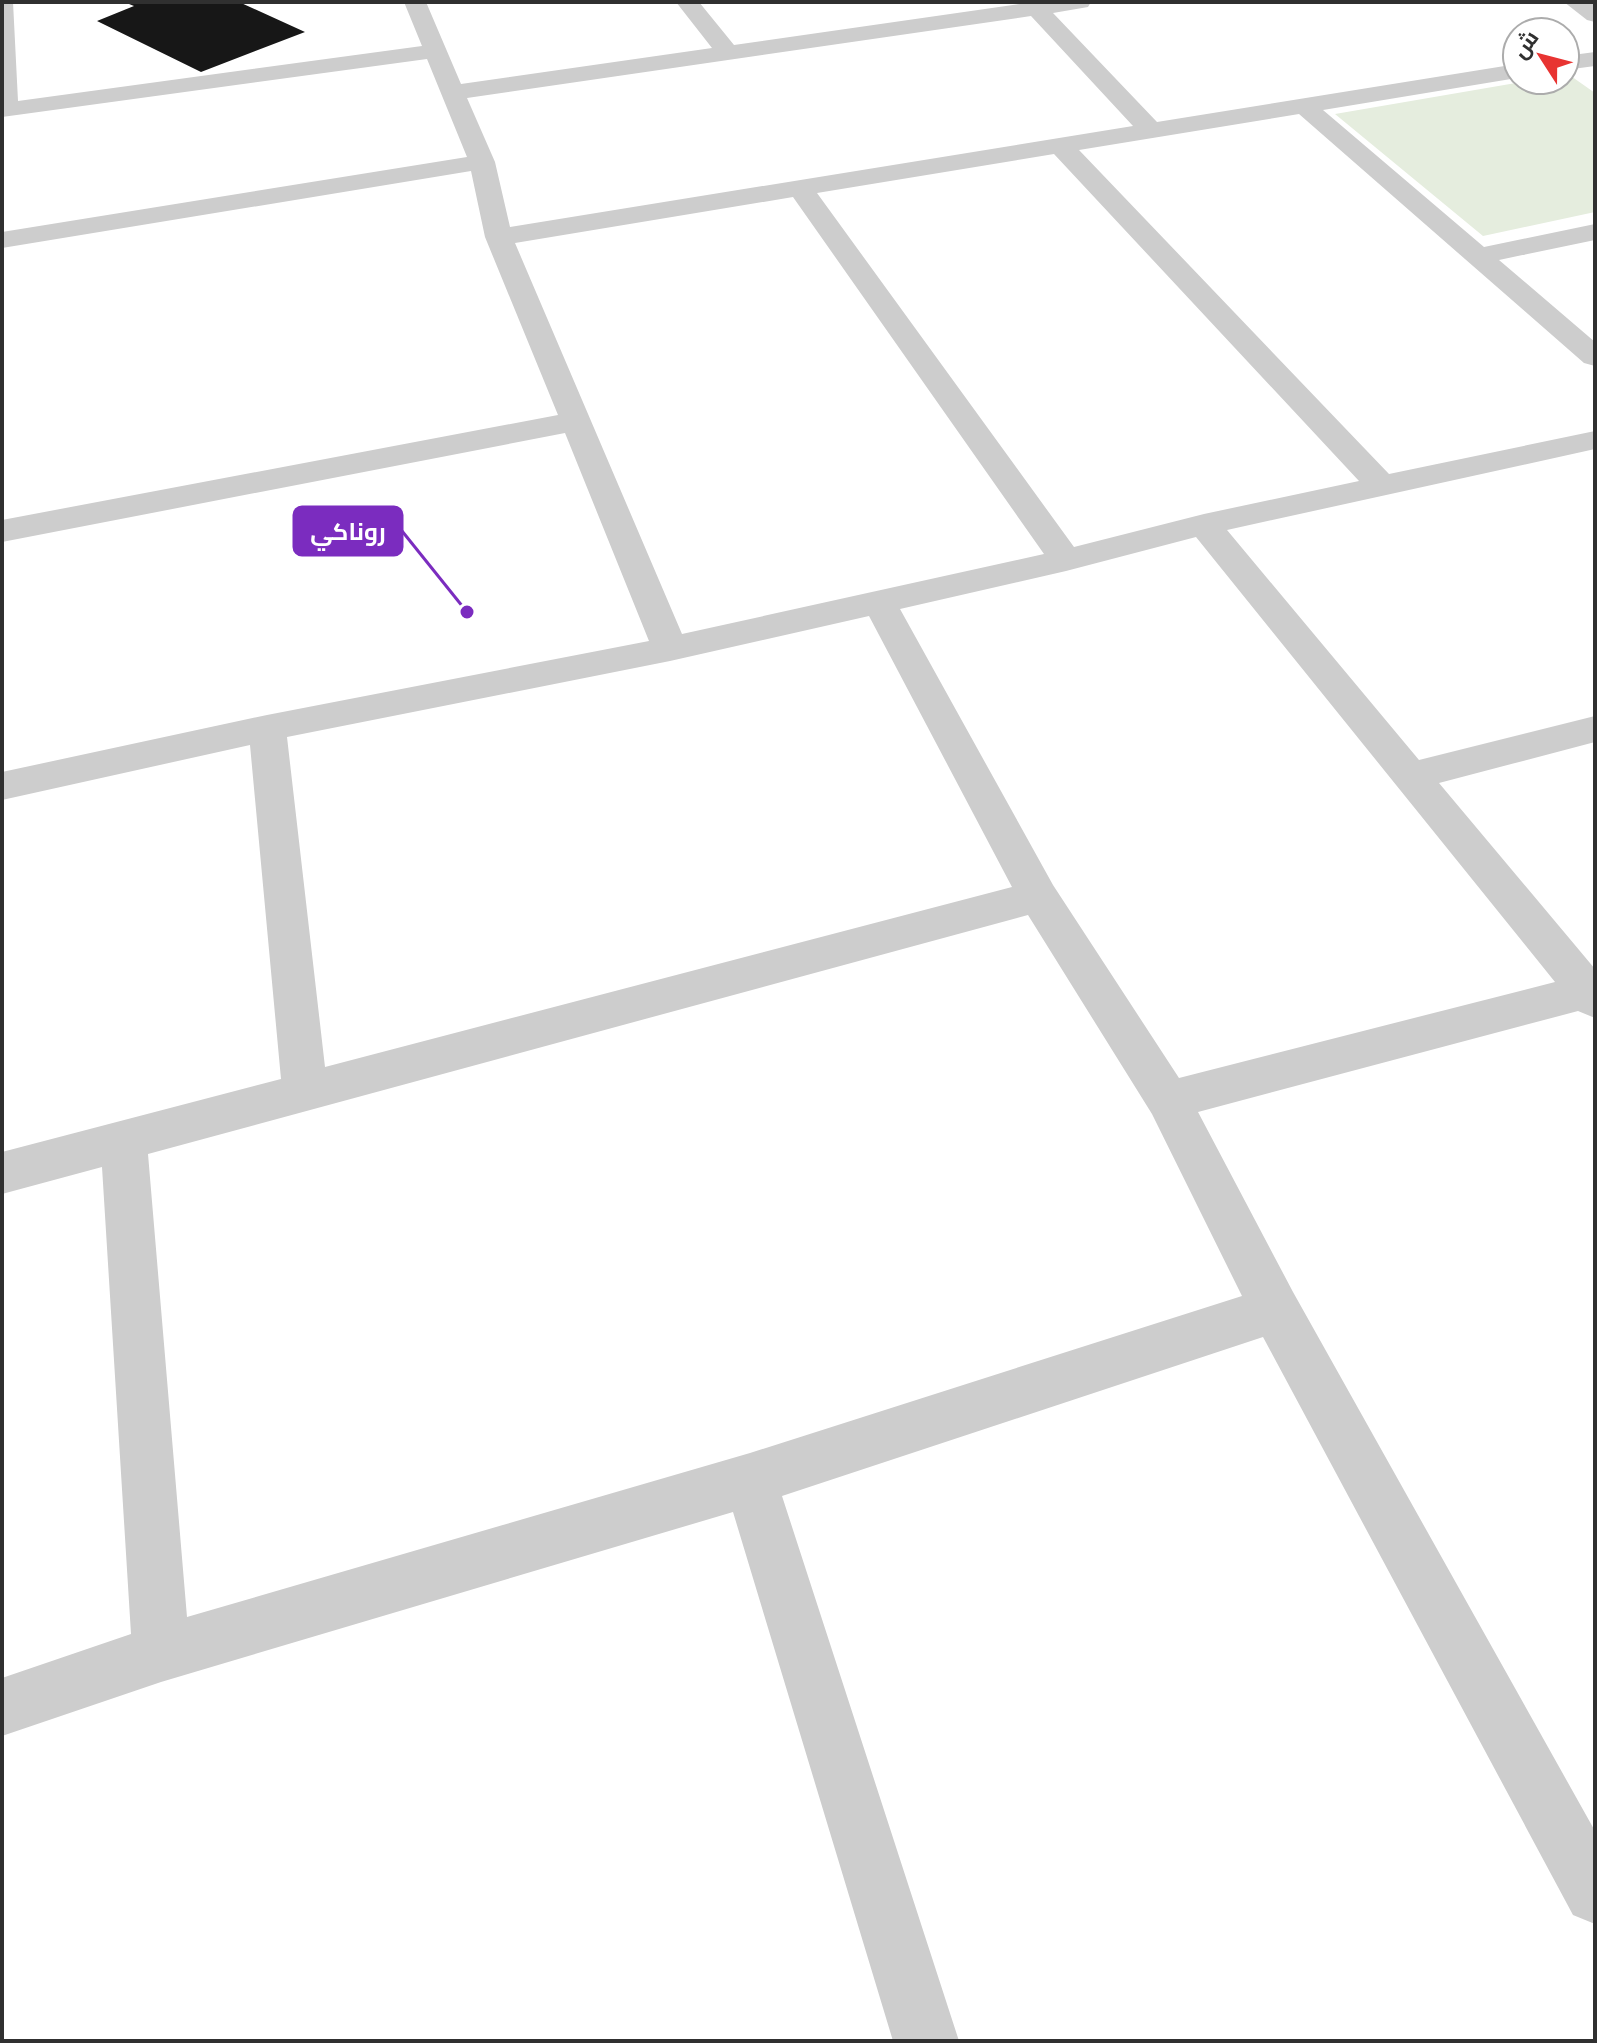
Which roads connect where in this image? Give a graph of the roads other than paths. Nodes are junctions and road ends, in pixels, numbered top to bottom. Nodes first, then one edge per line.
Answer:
1 (2, 2) edge
2 (415, 2) edge
3 (687, 2) edge
4 (929, 2) edge
5 (1080, 2) edge
6 (1575, 2) edge
7 (1036, 8) junction
8 (1595, 15) edge
9 (947, 21) junction
10 (438, 51) junction
11 (728, 53) junction
12 (1501, 74) edge
13 (451, 93) junction
14 (1304, 106) junction
15 (4, 110) edge
16 (1151, 131) junction
17 (1060, 145) junction
18 (482, 162) junction
19 (800, 188) junction
20 (1595, 232) edge
21 (499, 237) junction
22 (2, 240) edge
23 (1479, 256) junction
24 (1595, 357) edge
25 (577, 421) junction
26 (1595, 440) edge
27 (1382, 486) junction
28 (1204, 524) junction
29 (2, 531) edge
30 (1066, 560) junction
31 (878, 600) junction
32 (670, 649) junction
33 (267, 728) junction
34 (1595, 729) edge
35 (1410, 776) junction
36 (2, 786) edge
37 (1038, 896) junction
38 (1591, 996) edge
39 (305, 1092) junction
40 (1168, 1100) junction
41 (123, 1139) junction
42 (2, 1173) edge
43 (1275, 1309) junction
44 (750, 1480) junction
45 (161, 1653) junction
46 (2, 1707) edge
47 (1595, 1893) edge
48 (926, 2041) edge

1 - 15 street
2 - 10 street
3 - 11 street
4 - 9 street
5 - 7 street
6 - 8 street
7 - 9 street
7 - 16 street
9 - 11 street
10 - 13 street
10 - 15 street
11 - 13 street
12 - 14 street
13 - 18 street
14 - 16 street
14 - 23 street
16 - 17 street
17 - 19 street
17 - 27 street
18 - 21 street
18 - 22 street
19 - 21 street
19 - 30 street
20 - 23 street
21 - 25 street
23 - 24 street
25 - 29 street
25 - 32 street
26 - 27 street
27 - 28 street
28 - 30 street
28 - 35 street
30 - 31 street
31 - 32 street
31 - 37 street
32 - 33 street
33 - 36 street
33 - 39 street
34 - 35 street
35 - 38 street
37 - 39 street
37 - 40 street
38 - 40 street
39 - 41 street
40 - 43 street
41 - 42 street
41 - 45 street
43 - 44 street
43 - 47 street
44 - 45 street
44 - 48 street
45 - 46 street

